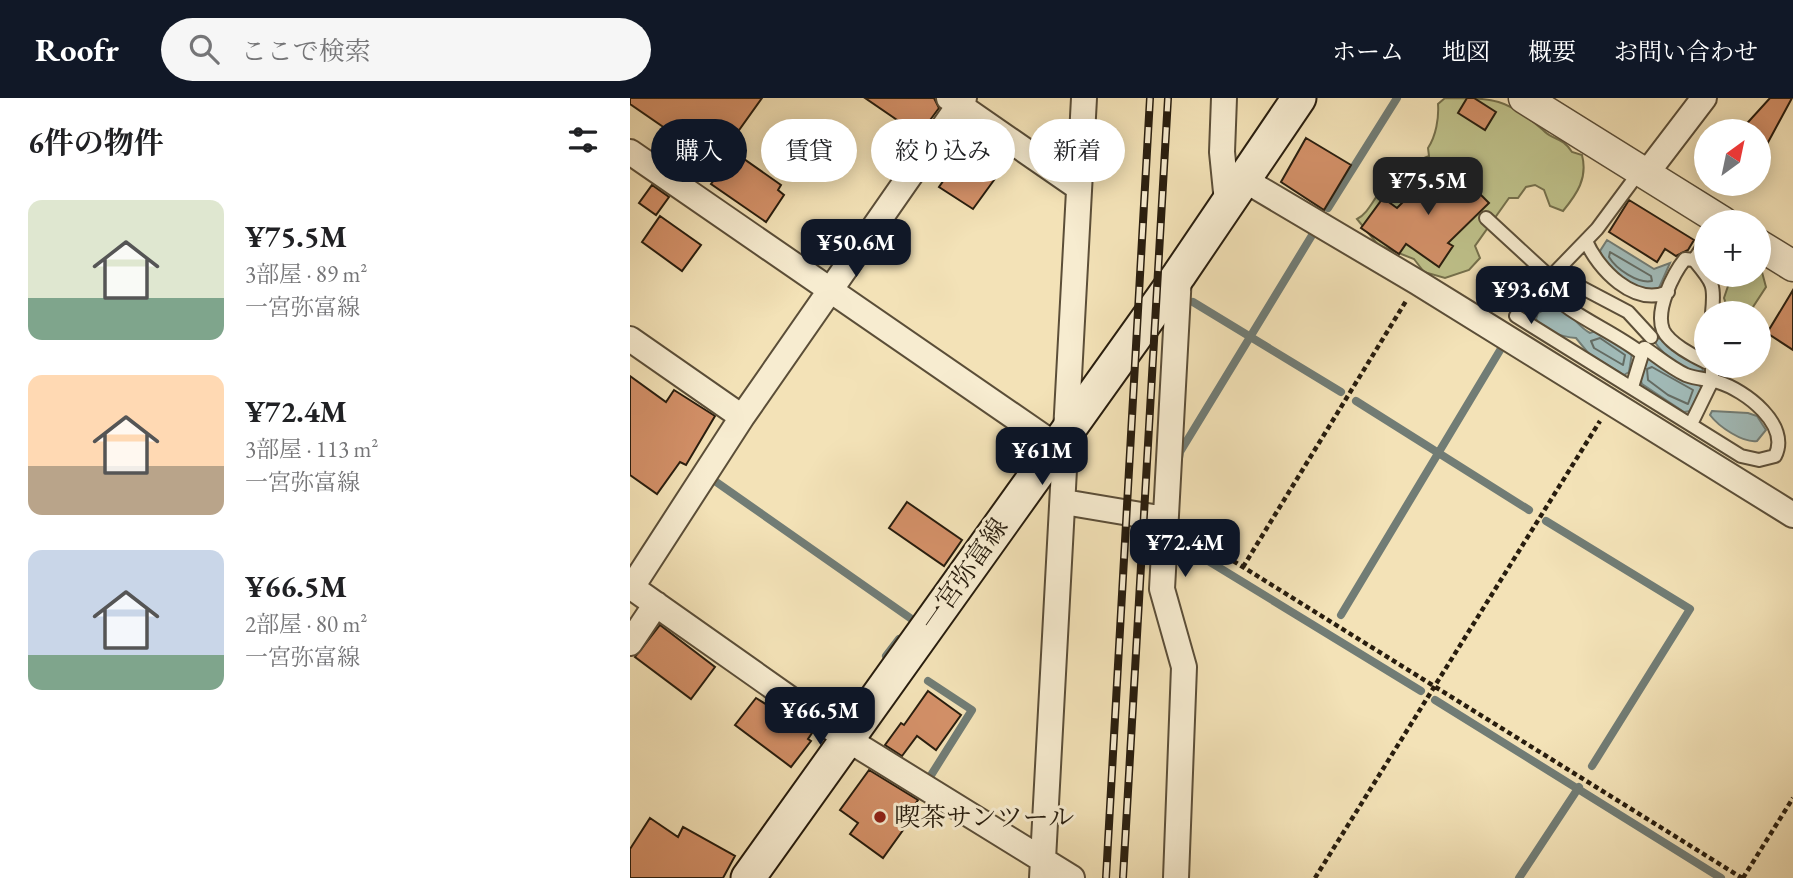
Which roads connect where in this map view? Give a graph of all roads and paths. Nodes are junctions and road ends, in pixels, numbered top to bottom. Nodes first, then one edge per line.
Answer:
1 (1084, 98) edge
2 (1224, 98) edge
3 (1299, 98) edge
4 (1524, 98) edge
5 (1704, 98) edge
6 (957, 100) edge
7 (630, 152) edge
8 (1643, 172) junction
9 (1079, 188) junction
10 (1235, 191) junction
11 (1694, 210) edge
12 (1486, 218) dead end
13 (1586, 241) junction
14 (1771, 252) edge
15 (1694, 260) edge
16 (1793, 266) edge
17 (1179, 275) junction
18 (1546, 281) junction
19 (1417, 282) junction
20 (830, 289) junction
21 (1668, 292) junction
22 (1516, 316) dead end
23 (1662, 325) junction
24 (630, 339) edge
25 (1645, 346) junction
26 (1694, 356) edge
27 (1712, 378) edge
28 (1712, 382) junction
29 (1623, 391) junction
30 (742, 417) junction
31 (1691, 424) junction
32 (1061, 437) junction
33 (1064, 502) junction
34 (1793, 515) edge
35 (1165, 519) junction
36 (1243, 567) junction
37 (631, 586) edge
38 (656, 604) junction
39 (630, 643) edge
40 (1433, 687) junction
41 (848, 739) junction
42 (1793, 799) edge
43 (1039, 872) edge
44 (748, 878) edge
45 (1072, 878) edge
46 (1176, 878) edge
47 (1315, 878) edge
48 (1743, 878) edge

1 - 9 street
2 - 10 street
3 - 10 main road, 一宮弥富線
4 - 8 street
5 - 8 street
6 - 9 street
6 - 20 street
7 - 20 street
8 - 11 street
8 - 13 lane
9 - 32 street
10 - 17 main road, 一宮弥富線
10 - 19 street
12 - 18 lane
13 - 18 lane
13 - 21 lane
14 - 16 street
15 - 21 lane
17 - 32 main road, 一宮弥富線
17 - 35 street
18 - 25 lane
18 - 25 lane
19 - 29 street
19 - 36 path
20 - 30 street
20 - 32 street
21 - 23 lane
22 - 29 lane
23 - 25 lane
23 - 26 lane
24 - 30 street
25 - 28 lane
25 - 29 lane
27 - 28 lane
28 - 31 lane
28 - 31 lane
29 - 31 lane
29 - 34 street
29 - 40 path
30 - 37 street
32 - 33 street
32 - 41 main road, 一宮弥富線
33 - 35 street
33 - 43 street
35 - 36 path
35 - 46 street
36 - 40 path
37 - 38 street
38 - 39 street
38 - 41 street
40 - 47 path
40 - 48 path
41 - 43 street
41 - 44 main road, 一宮弥富線
42 - 48 path
43 - 45 street

